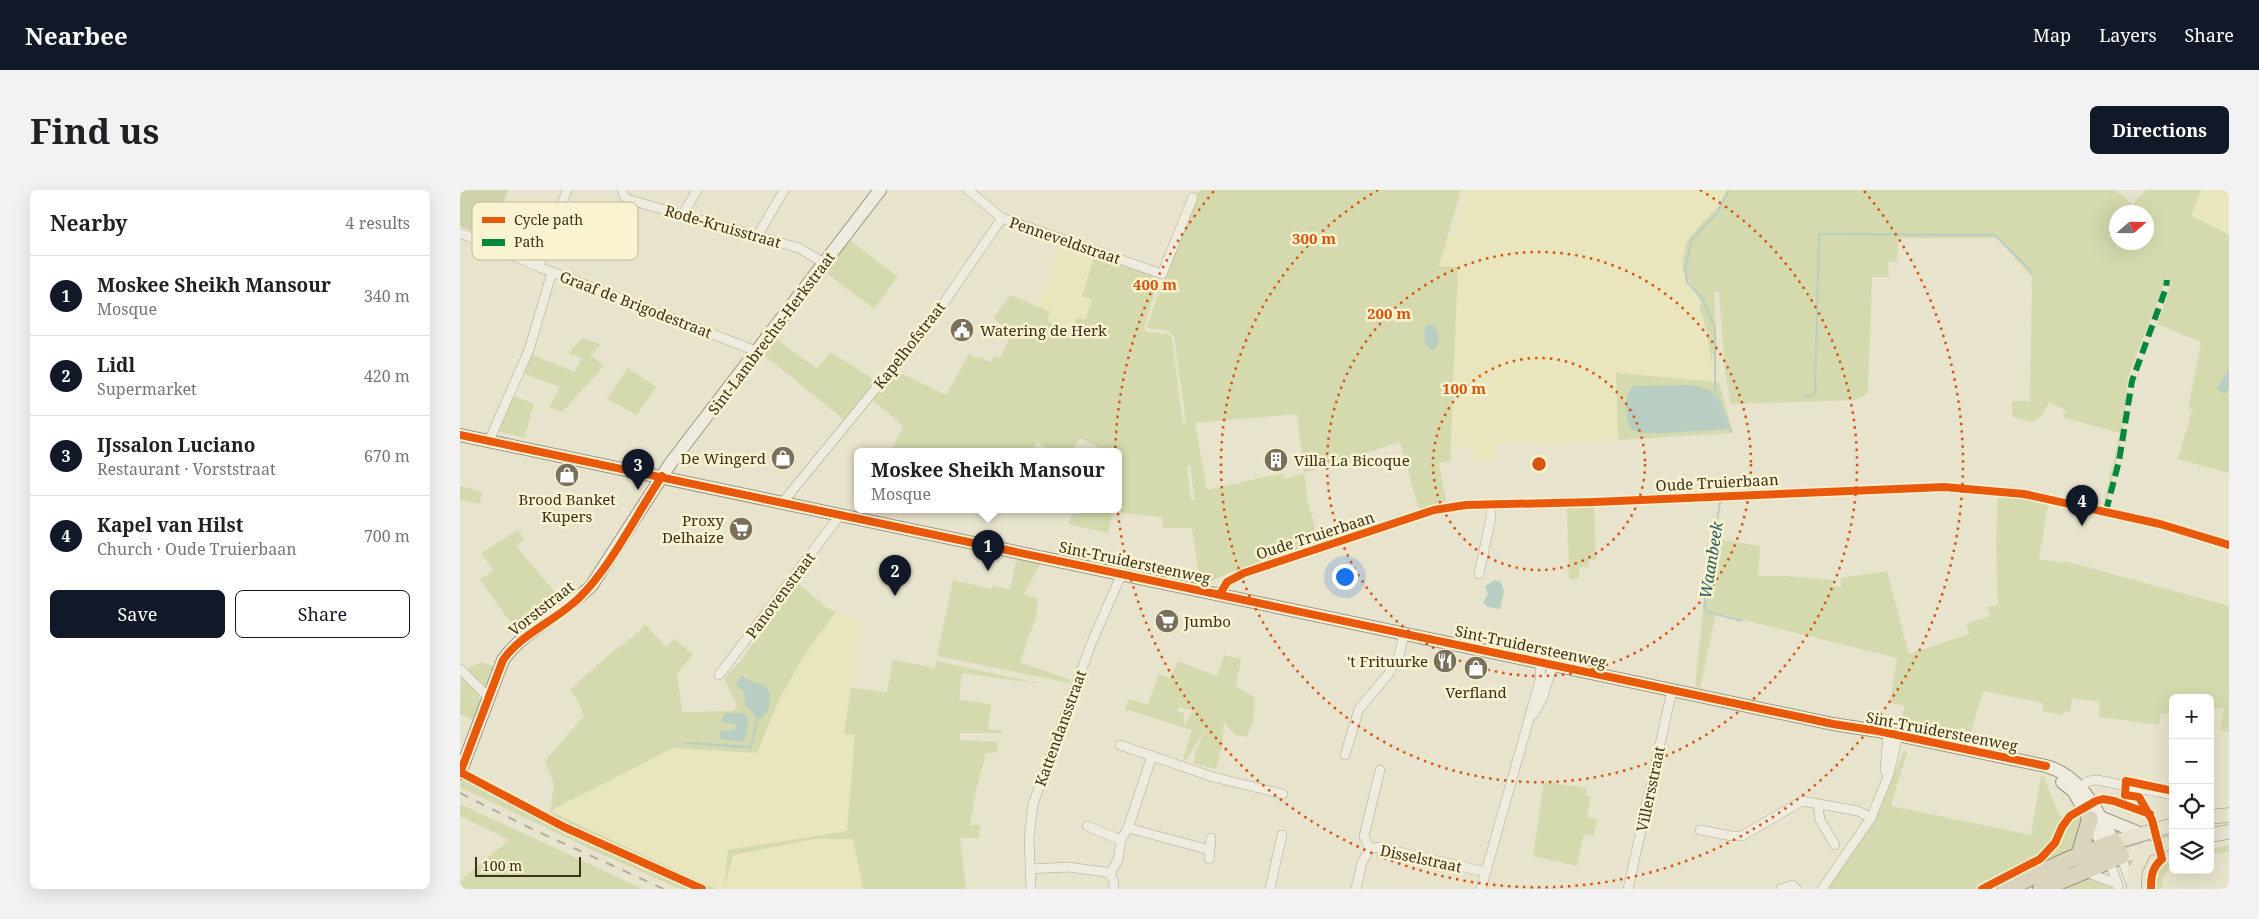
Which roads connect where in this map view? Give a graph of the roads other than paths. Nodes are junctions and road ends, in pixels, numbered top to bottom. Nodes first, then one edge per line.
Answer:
1 (567, 190) edge
2 (622, 190) edge
3 (697, 190) edge
4 (784, 190) edge
5 (880, 190) edge
6 (968, 190) edge
7 (1193, 197) dead end
8 (563, 202) edge
9 (638, 202) edge
10 (638, 202) edge
11 (684, 214) junction
12 (1002, 218) junction
13 (460, 233) edge
14 (758, 235) junction
15 (472, 238) edge
16 (523, 260) edge
17 (542, 260) edge
18 (824, 264) junction
19 (539, 267) junction
20 (552, 272) junction
21 (756, 351) junction
22 (460, 435) edge
23 (489, 441) junction
24 (662, 476) junction
25 (782, 502) junction
26 (1490, 504) junction
27 (841, 514) junction
28 (2229, 545) edge
29 (1122, 573) junction
30 (1479, 574) dead end
31 (1220, 594) junction
32 (1404, 633) junction
33 (1547, 663) junction
34 (460, 669) edge
35 (719, 675) dead end
36 (1672, 690) junction
37 (489, 698) junction
38 (1892, 737) junction
39 (1120, 745) dead end
40 (1345, 755) dead end
41 (1152, 756) junction
42 (1380, 770) dead end
43 (460, 773) edge
44 (2077, 789) junction
45 (1283, 794) dead end
46 (2169, 794) edge
47 (1818, 805) junction
48 (2229, 814) edge
49 (2214, 817) edge
50 (1871, 818) junction
51 (2095, 818) junction
52 (1087, 826) dead end
53 (2169, 826) edge
54 (1128, 828) junction
55 (1700, 830) dead end
56 (2229, 832) edge
57 (2142, 834) junction
58 (2214, 834) edge
59 (1282, 836) dead end
60 (1211, 838) dead end
61 (1121, 840) junction
62 (2169, 843) edge
63 (1835, 845) dead end
64 (2146, 848) junction
65 (1370, 849) junction
66 (2112, 851) junction
67 (2080, 864) junction
68 (1030, 869) junction
69 (1486, 872) junction
70 (1110, 874) junction
71 (2118, 887) edge
72 (1031, 889) edge
73 (1114, 889) edge
74 (1270, 889) edge
75 (1356, 889) edge
76 (1481, 889) edge
77 (1628, 889) edge
78 (1781, 889) edge
79 (1796, 889) edge
80 (1822, 889) edge
81 (2006, 889) edge
82 (2041, 889) edge
83 (2133, 889) edge

1 - 8 street
2 - 9 street, Rode-Kruisstraat
3 - 11 street
4 - 14 street
5 - 18 main road, Sint-Lambrechts-Herkstraat
6 - 12 street
7 - 12 street, Penneveldstraat
10 - 11 street, Rode-Kruisstraat
11 - 14 street, Rode-Kruisstraat
12 - 25 street, Kapelhofstraat
13 - 15 street, Graaf de Brigodestraat
14 - 18 street, Rode-Kruisstraat
16 - 19 street, Graaf de Brigodestraat
17 - 19 street
18 - 21 main road, Sint-Lambrechts-Herkstraat
19 - 20 street, Graaf de Brigodestraat
20 - 21 street, Graaf de Brigodestraat
20 - 23 street
21 - 24 main road, Sint-Lambrechts-Herkstraat
22 - 23 main road, Sint-Truidersteenweg
23 - 24 main road, Sint-Truidersteenweg
24 - 25 main road, Sint-Truidersteenweg
24 - 37 main road, Vorststraat
25 - 27 main road, Sint-Truidersteenweg
26 - 28 street, Oude Truierbaan
26 - 30 street
26 - 31 street, Oude Truierbaan
27 - 29 main road, Sint-Truidersteenweg
27 - 35 street, Panovenstraat
29 - 31 main road, Sint-Truidersteenweg
29 - 68 street, Kattendansstraat
31 - 32 main road, Sint-Truidersteenweg
32 - 33 main road, Sint-Truidersteenweg
32 - 40 street
33 - 36 main road, Sint-Truidersteenweg
33 - 69 street
34 - 37 street
36 - 38 main road, Sint-Truidersteenweg
36 - 77 street, Villersstraat
37 - 43 main road, Vorststraat
38 - 44 main road, Sint-Truidersteenweg
38 - 50 street
39 - 41 street
41 - 45 street
41 - 54 street
42 - 65 street
44 - 46 street
44 - 51 main road, Sint-Truidersteenweg
47 - 50 street
47 - 55 street
47 - 63 street
48 - 49 main road
50 - 80 street
51 - 57 main road
51 - 66 main road, Sint-Truidersteenweg
51 - 67 highway
52 - 61 street
53 - 57 main road
54 - 60 street
54 - 61 street
56 - 58 main road
57 - 66 main road
59 - 74 street
61 - 70 street
62 - 64 main road
64 - 66 main road
64 - 83 main road
65 - 69 street, Disselstraat
65 - 75 street, Disselstraat
66 - 67 highway
66 - 71 street
66 - 83 street
67 - 71 street
67 - 81 highway
67 - 82 highway
68 - 70 street
68 - 72 street, Kattendansstraat
69 - 76 street
70 - 73 street
78 - 79 street

